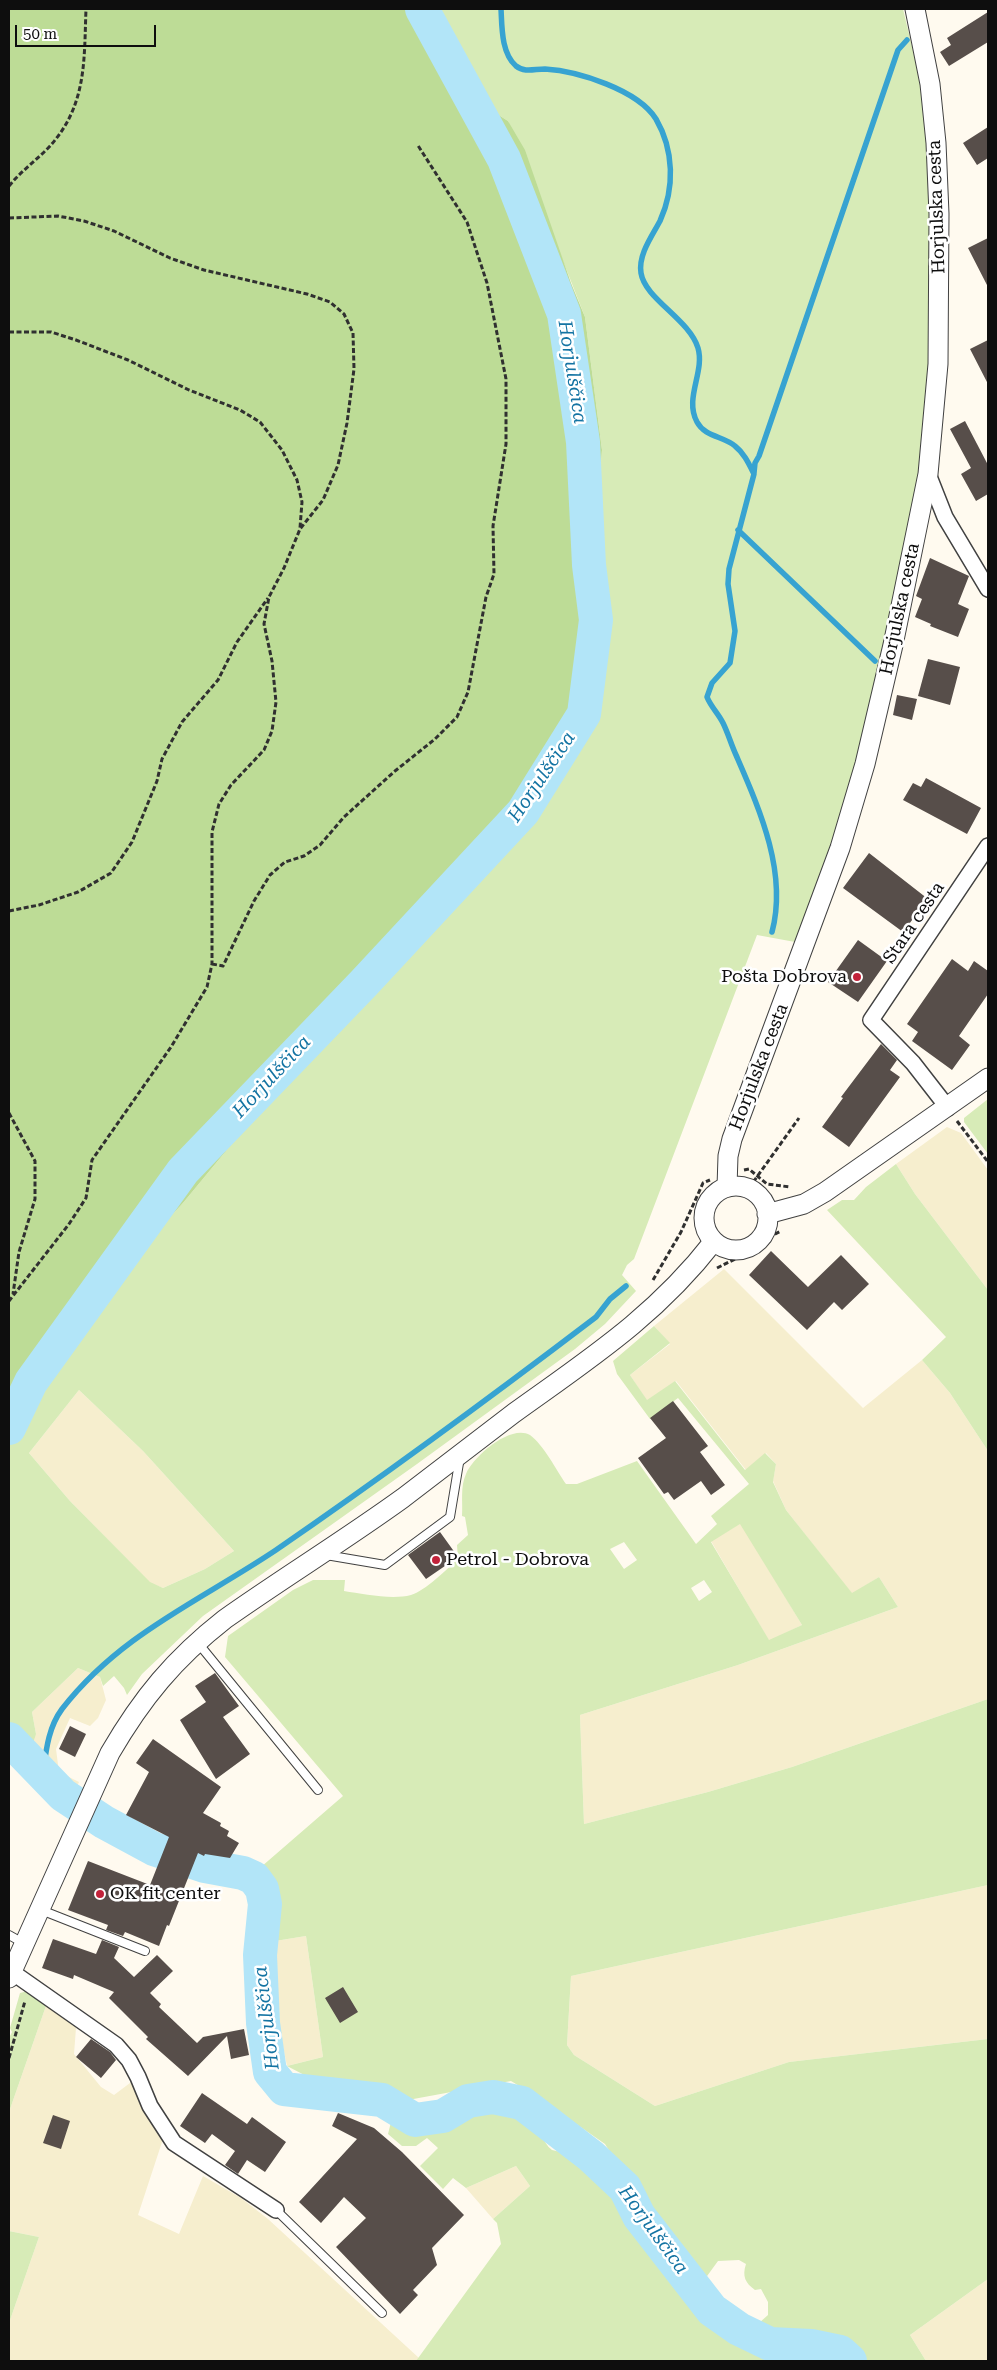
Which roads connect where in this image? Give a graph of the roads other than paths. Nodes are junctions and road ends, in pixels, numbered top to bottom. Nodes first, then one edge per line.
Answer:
1 (915, 9) edge
2 (928, 474) junction
3 (988, 589) edge
4 (988, 846) edge
5 (988, 1078) edge
6 (948, 1108) junction
7 (727, 1187) junction
8 (768, 1214) junction
9 (714, 1241) junction
10 (460, 1454) junction
11 (319, 1554) junction
12 (197, 1641) junction
13 (318, 1790) dead end
14 (41, 1910) junction
15 (17, 1939) edge
16 (145, 1951) dead end
17 (10, 1975) edge
18 (276, 2210) joint
19 (382, 2314) dead end

1 - 2 street, Horjulska cesta
2 - 3 street
2 - 7 street, Horjulska cesta
4 - 6 street, Stara cesta
5 - 6 street
6 - 8 street
7 - 8 street
7 - 9 street
8 - 9 street
9 - 10 street
10 - 11 street
10 - 11 lane
11 - 12 street
12 - 13 lane
12 - 14 street
14 - 15 street
14 - 16 lane
15 - 17 street
17 - 18 street
18 - 19 lane

